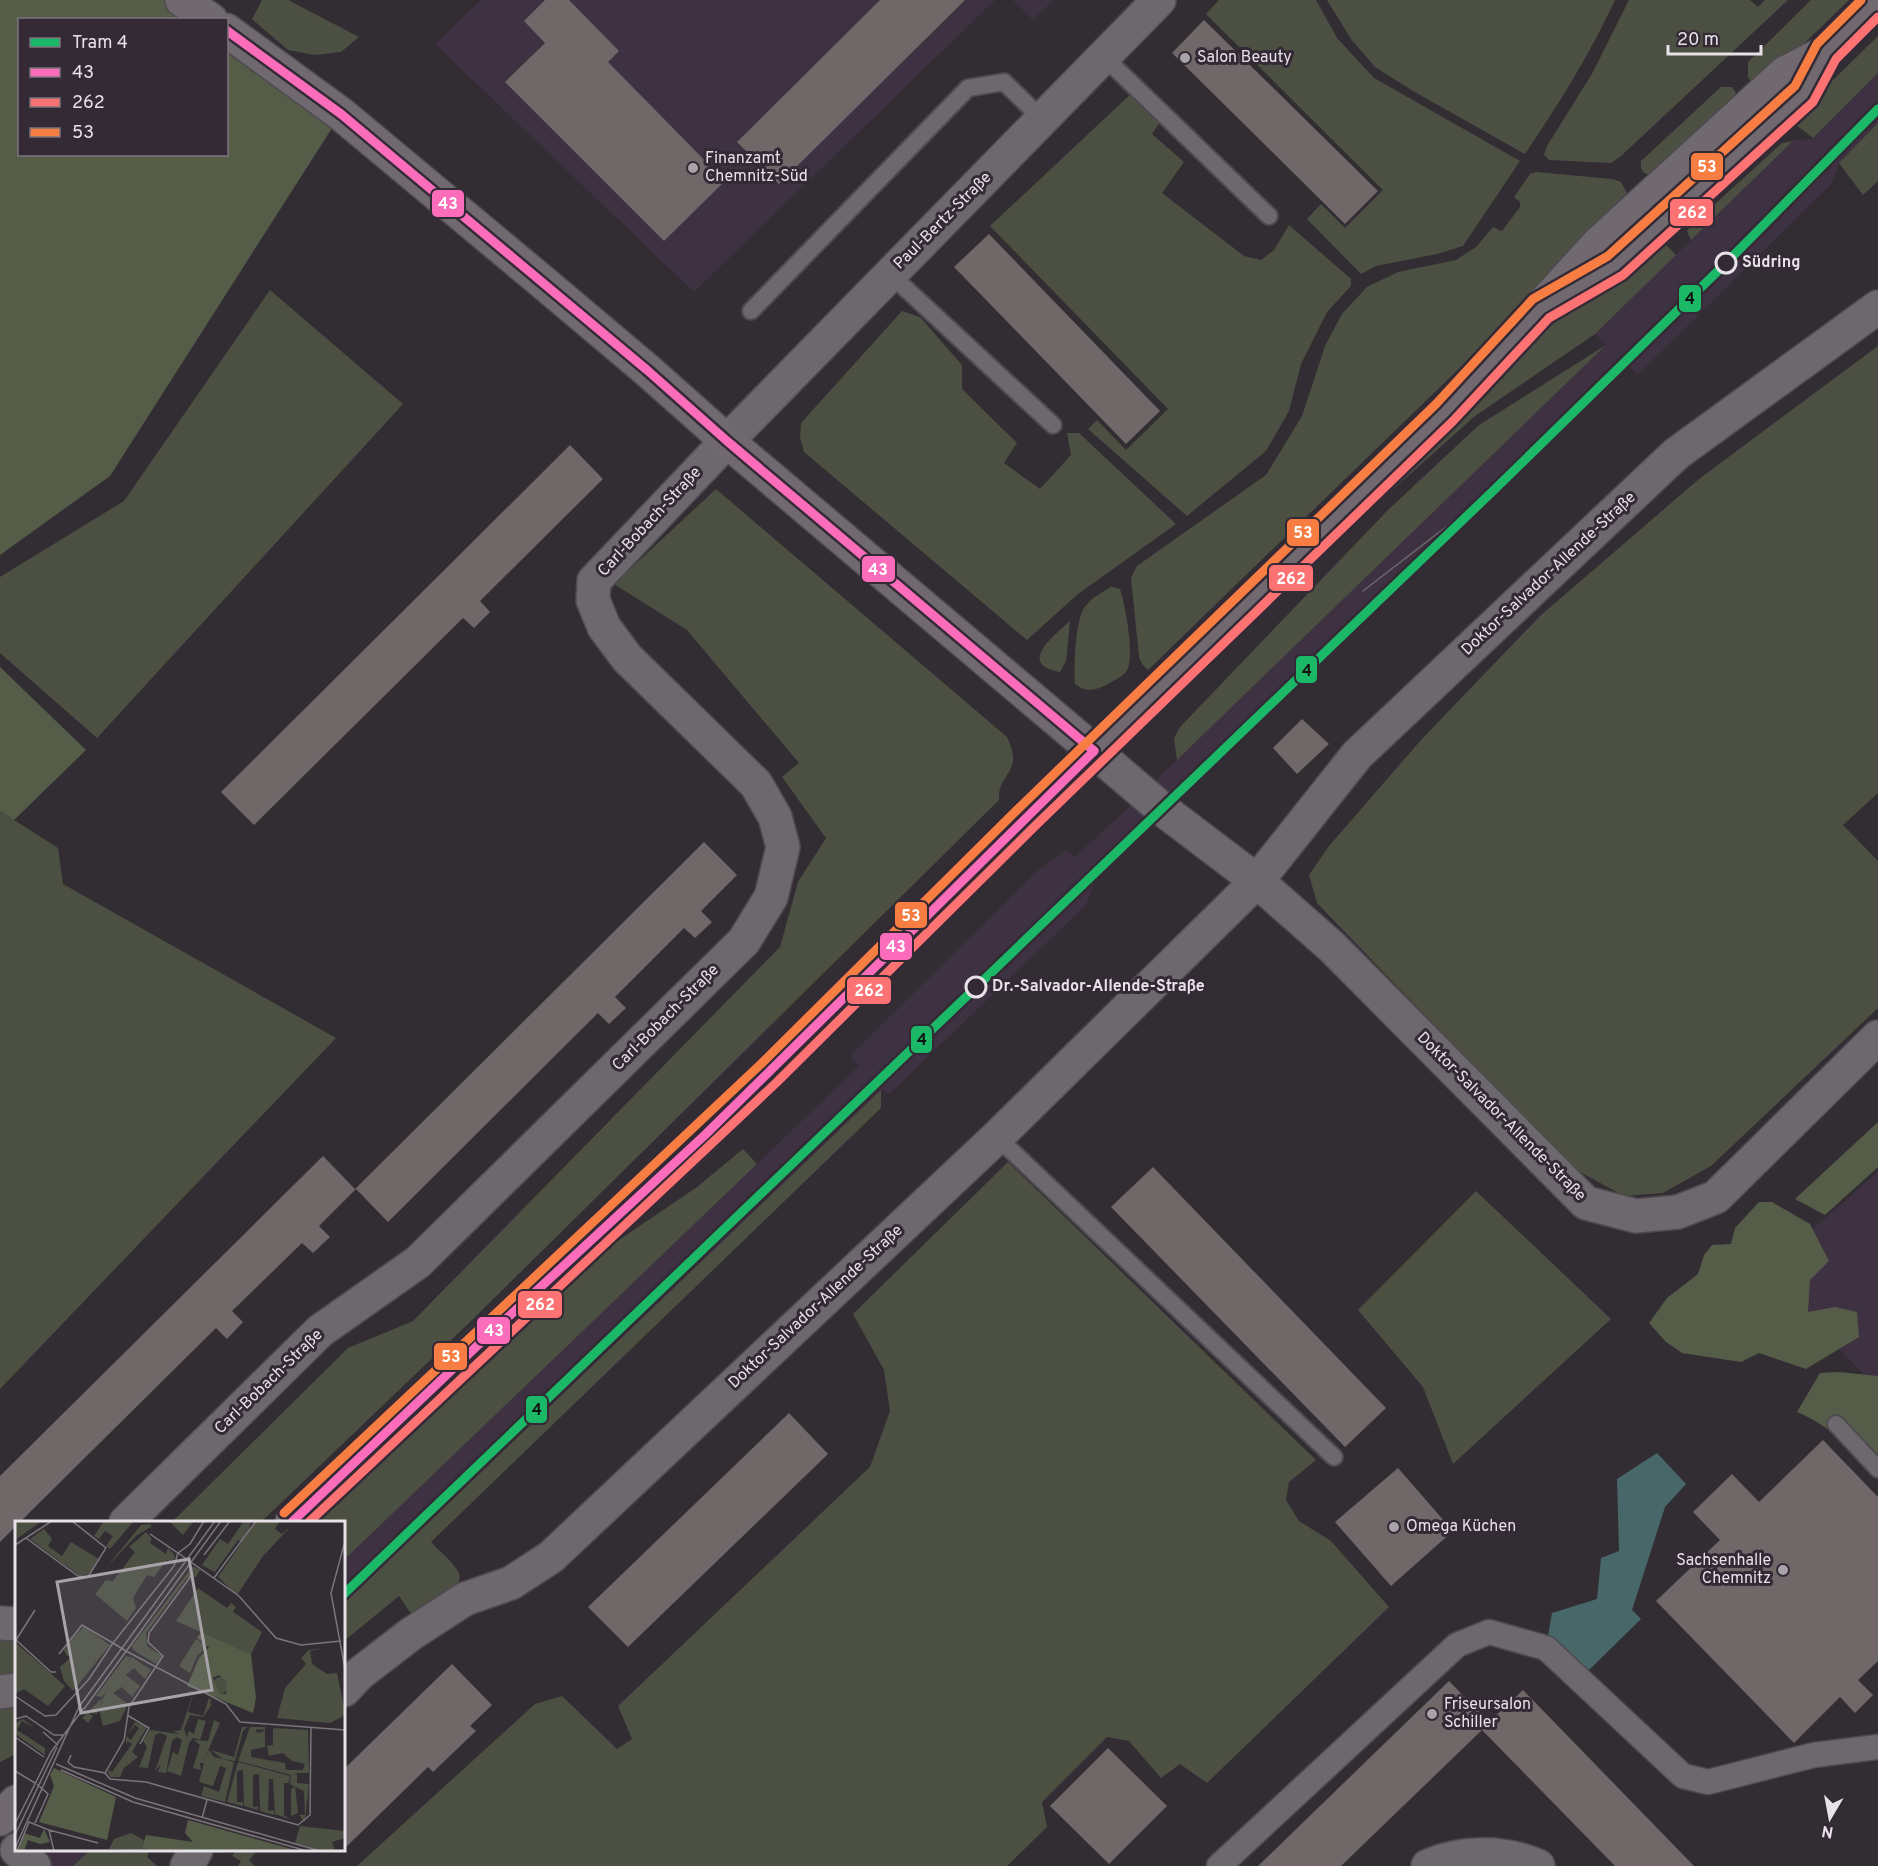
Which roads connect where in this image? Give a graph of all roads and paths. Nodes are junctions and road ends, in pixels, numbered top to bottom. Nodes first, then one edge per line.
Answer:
1 (182, 0) edge
2 (1159, 0) edge
3 (1878, 0) edge
4 (208, 18) edge
5 (228, 31) edge
6 (1104, 57) junction
7 (1042, 119) junction
8 (1269, 216) dead end
9 (890, 274) junction
10 (1878, 307) edge
11 (751, 311) dead end
12 (1053, 425) dead end
13 (727, 441) junction
14 (1094, 752) junction
15 (1257, 881) junction
16 (1878, 1037) edge
17 (997, 1137) junction
18 (1836, 1424) dead end
19 (1334, 1457) dead end
20 (1878, 1469) edge
21 (127, 1521) edge
22 (293, 1521) edge
23 (0, 1623) edge
24 (15, 1624) edge
25 (345, 1688) edge
26 (15, 1690) edge
27 (0, 1692) edge
28 (1878, 1747) edge
29 (15, 1803) edge
30 (0, 1819) edge
31 (0, 1833) edge
32 (15, 1847) edge
33 (19, 1851) edge
34 (195, 1851) edge
35 (34, 1866) edge
36 (187, 1866) edge
37 (1219, 1866) edge
38 (1428, 1866) edge
39 (1538, 1866) edge

1 - 4 main road
2 - 6 street, Paul-Bertz-Straße
3 - 14 main road
5 - 13 main road
6 - 7 street, Paul-Bertz-Straße
6 - 8 lane
7 - 9 street, Paul-Bertz-Straße
7 - 11 lane
9 - 12 lane
9 - 13 street, Paul-Bertz-Straße
10 - 15 street, Doktor-Salvador-Allende-Straße
13 - 14 main road
13 - 21 street, Carl-Bobach-Straße
14 - 15 street, Doktor-Salvador-Allende-Straße
14 - 22 main road
15 - 16 street, Doktor-Salvador-Allende-Straße
15 - 17 street, Doktor-Salvador-Allende-Straße
17 - 19 lane
17 - 25 street, Doktor-Salvador-Allende-Straße
18 - 20 lane
23 - 24 street
26 - 27 street
28 - 37 street
29 - 30 main road
31 - 32 street
33 - 35 street
34 - 36 street
38 - 39 street

